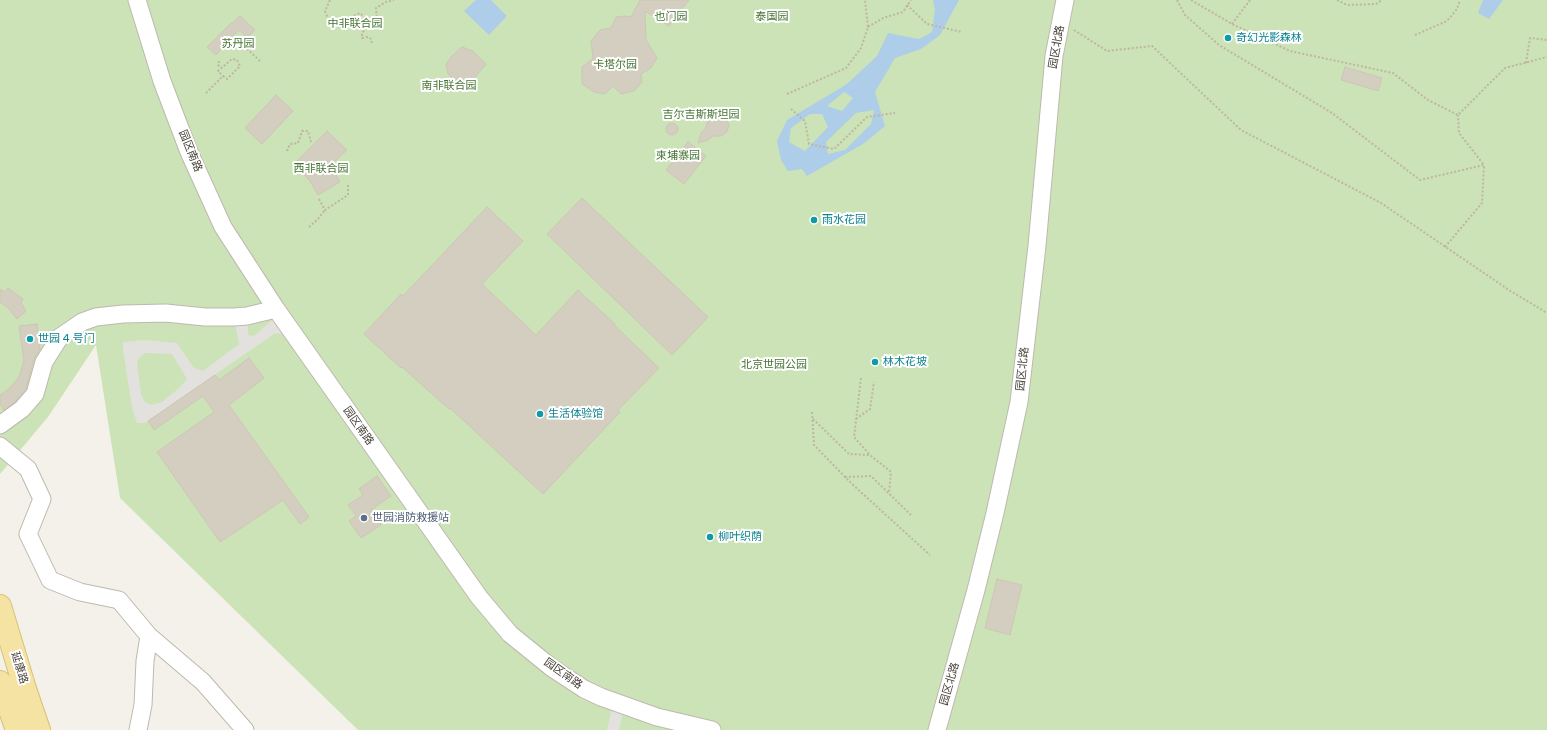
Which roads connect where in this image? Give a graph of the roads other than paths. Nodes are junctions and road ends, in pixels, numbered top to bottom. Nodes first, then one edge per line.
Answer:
1 (137, 0) edge
2 (1065, 0) edge
3 (276, 309) junction
4 (0, 425) edge
5 (0, 446) edge
6 (0, 606) edge
7 (149, 636) junction
8 (0, 682) edge
9 (17, 730) edge
10 (39, 730) edge
11 (138, 730) edge
12 (245, 730) edge
13 (712, 730) edge
14 (937, 730) edge

1 - 3 street, 园区南路
2 - 14 street, 园区北路
3 - 4 street
3 - 13 street, 园区南路
5 - 7 street
6 - 10 main road, 延康路
7 - 11 street
7 - 12 street
8 - 9 main road, 延康路

